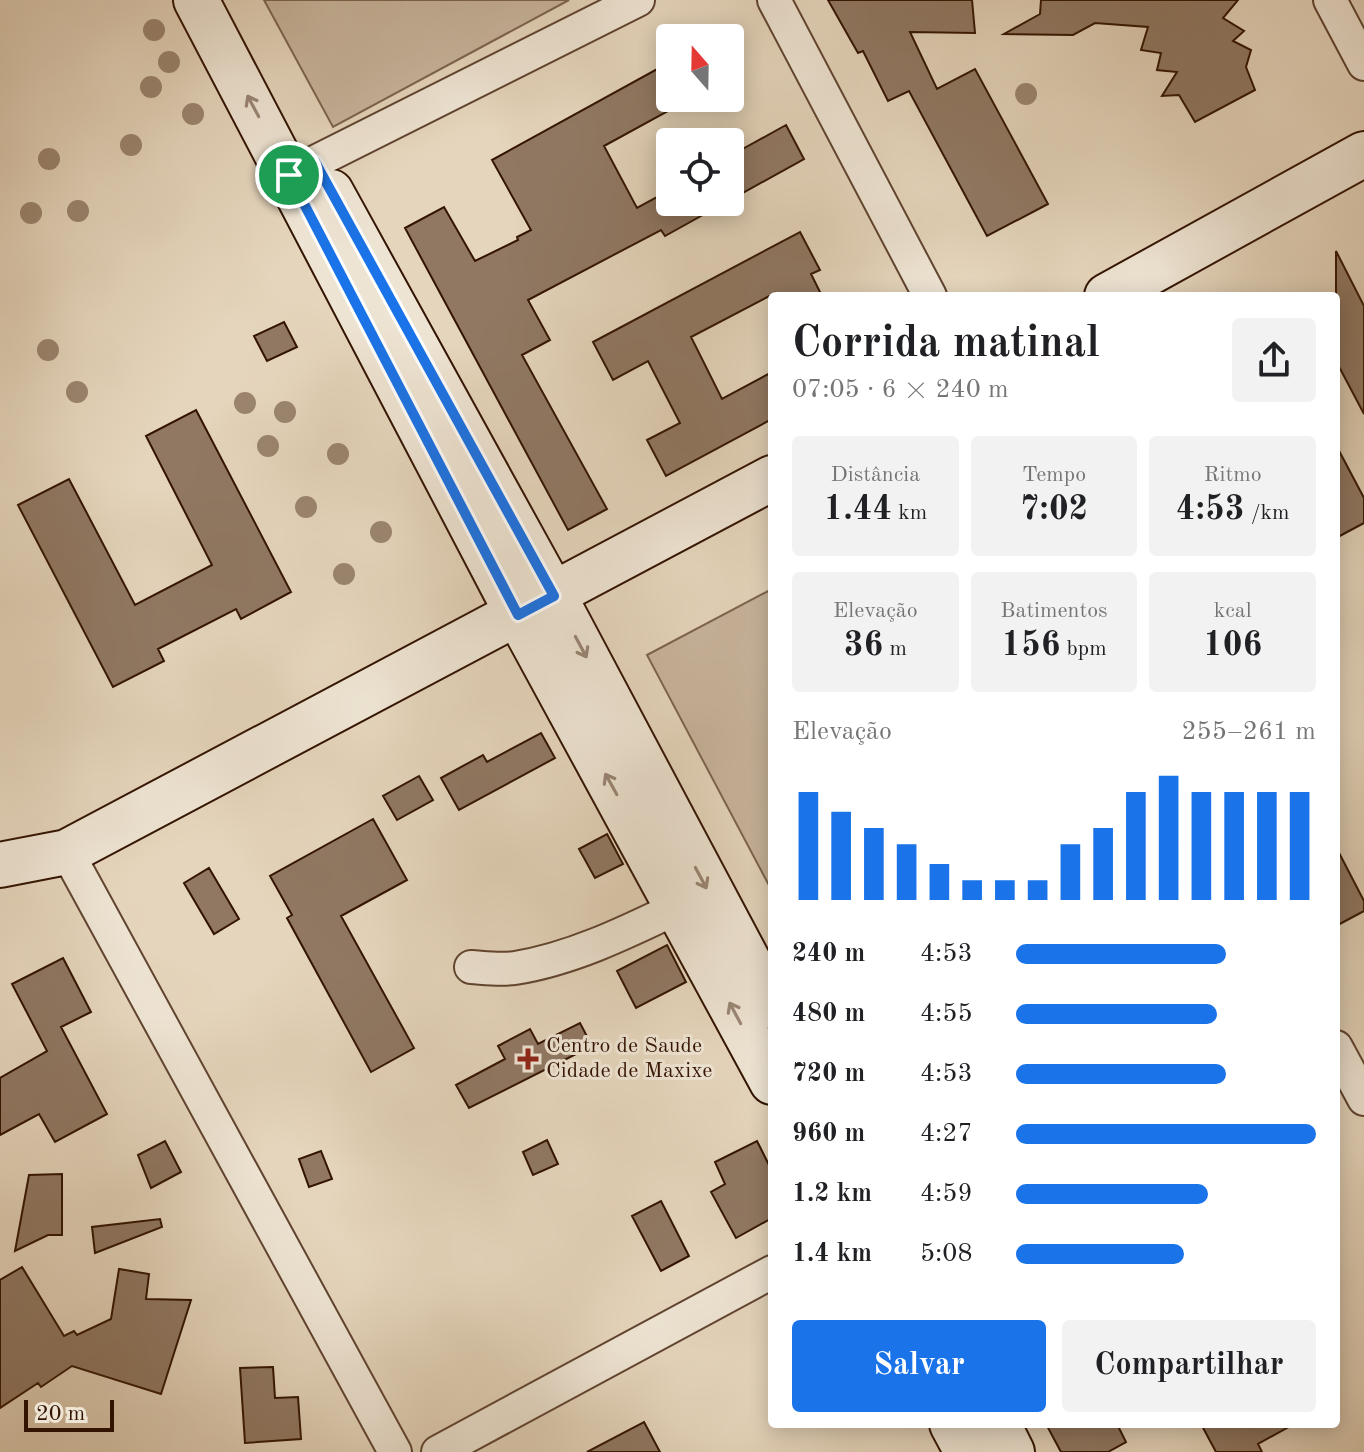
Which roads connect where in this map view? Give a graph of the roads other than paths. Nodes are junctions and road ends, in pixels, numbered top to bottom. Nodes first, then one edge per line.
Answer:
1 (196, 0) edge
2 (231, 0) edge
3 (638, 0) edge
4 (774, 0) edge
5 (1330, 0) edge
6 (1364, 64) edge
7 (1364, 154) edge
8 (302, 168) junction
9 (928, 292) edge
10 (1114, 292) edge
11 (768, 480) edge
12 (536, 606) junction
13 (67, 852) junction
14 (0, 865) edge
15 (679, 907) junction
16 (471, 967) dead end
17 (768, 999) edge
18 (1340, 1054) edge
19 (768, 1074) edge
20 (1364, 1099) edge
21 (768, 1274) edge
22 (954, 1428) edge
23 (1000, 1428) edge
24 (395, 1452) edge
25 (438, 1452) edge
26 (967, 1452) edge
27 (1012, 1452) edge

8 -> 1 street
2 - 8 street
3 - 8 street
4 - 9 street
5 - 6 street
7 - 10 street
8 - 12 street
11 - 12 street
12 - 13 street
15 -> 12 street
12 -> 17 street
13 - 14 street
13 - 24 street
15 - 16 street
19 -> 15 street
18 - 20 street
21 - 25 street
22 - 26 street
23 - 27 street

